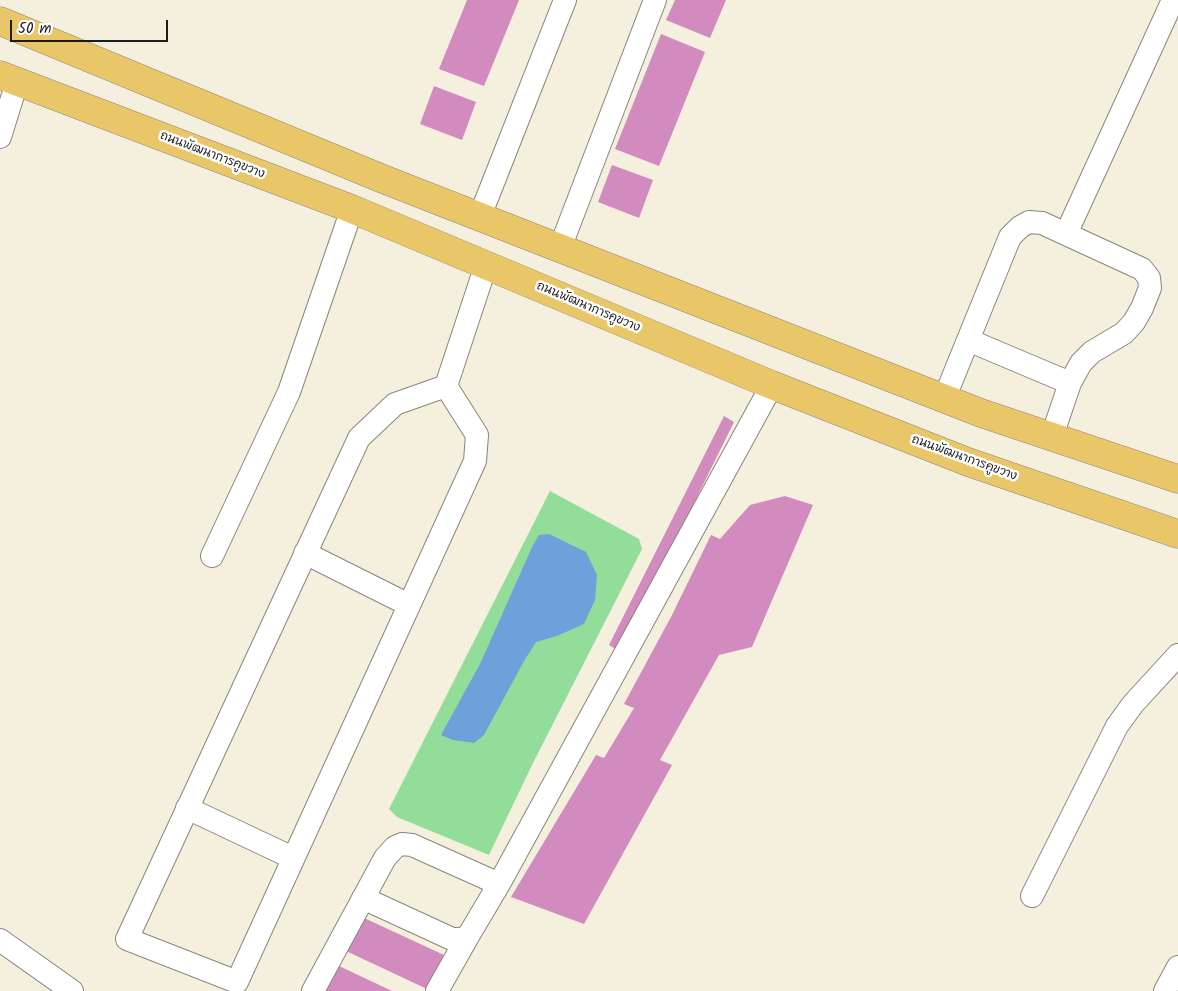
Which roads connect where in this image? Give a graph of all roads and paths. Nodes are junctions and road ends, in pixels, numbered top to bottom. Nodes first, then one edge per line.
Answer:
1 (565, 0) edge
2 (654, 0) edge
3 (1172, 0) edge
4 (0, 21) edge
5 (8, 78) edge
6 (0, 137) edge
7 (352, 209) junction
8 (480, 216) junction
9 (1066, 234) junction
10 (560, 248) junction
11 (486, 265) junction
12 (968, 340) junction
13 (1070, 383) junction
14 (772, 385) junction
15 (446, 386) junction
16 (944, 399) junction
17 (1052, 436) junction
18 (1178, 479) edge
19 (1178, 534) edge
20 (305, 553) junction
21 (212, 556) dead end
22 (409, 605) junction
23 (1178, 655) edge
24 (187, 808) junction
25 (293, 858) junction
26 (499, 884) junction
27 (1032, 896) dead end
28 (363, 898) junction
29 (467, 938) junction
30 (0, 940) edge
31 (1178, 966) edge
32 (72, 991) edge
33 (313, 991) edge
34 (437, 991) edge
35 (1165, 991) edge

1 - 8 street
2 - 10 street
3 - 9 street
4 - 8 main road
5 - 6 street
5 - 7 main road, ถนนพัฒนาการคูขวาง
7 - 11 main road, ถนนพัฒนาการคูขวาง
7 - 21 street
8 - 10 main road
9 - 12 street
9 - 13 street
10 - 16 main road
11 - 14 main road, ถนนพัฒนาการคูขวาง
11 - 15 street
12 - 13 street
12 - 16 street
13 - 17 street
14 - 19 main road, ถนนพัฒนาการคูขวาง
14 - 26 street
15 - 20 street
15 - 22 street
16 - 17 main road
17 - 18 main road
20 - 22 street
20 - 24 street
22 - 25 street
23 - 27 street
24 - 25 street
24 - 25 street
26 - 28 street
26 - 29 street
28 - 29 street
28 - 33 street
29 - 34 street
30 - 32 street
31 - 35 street

